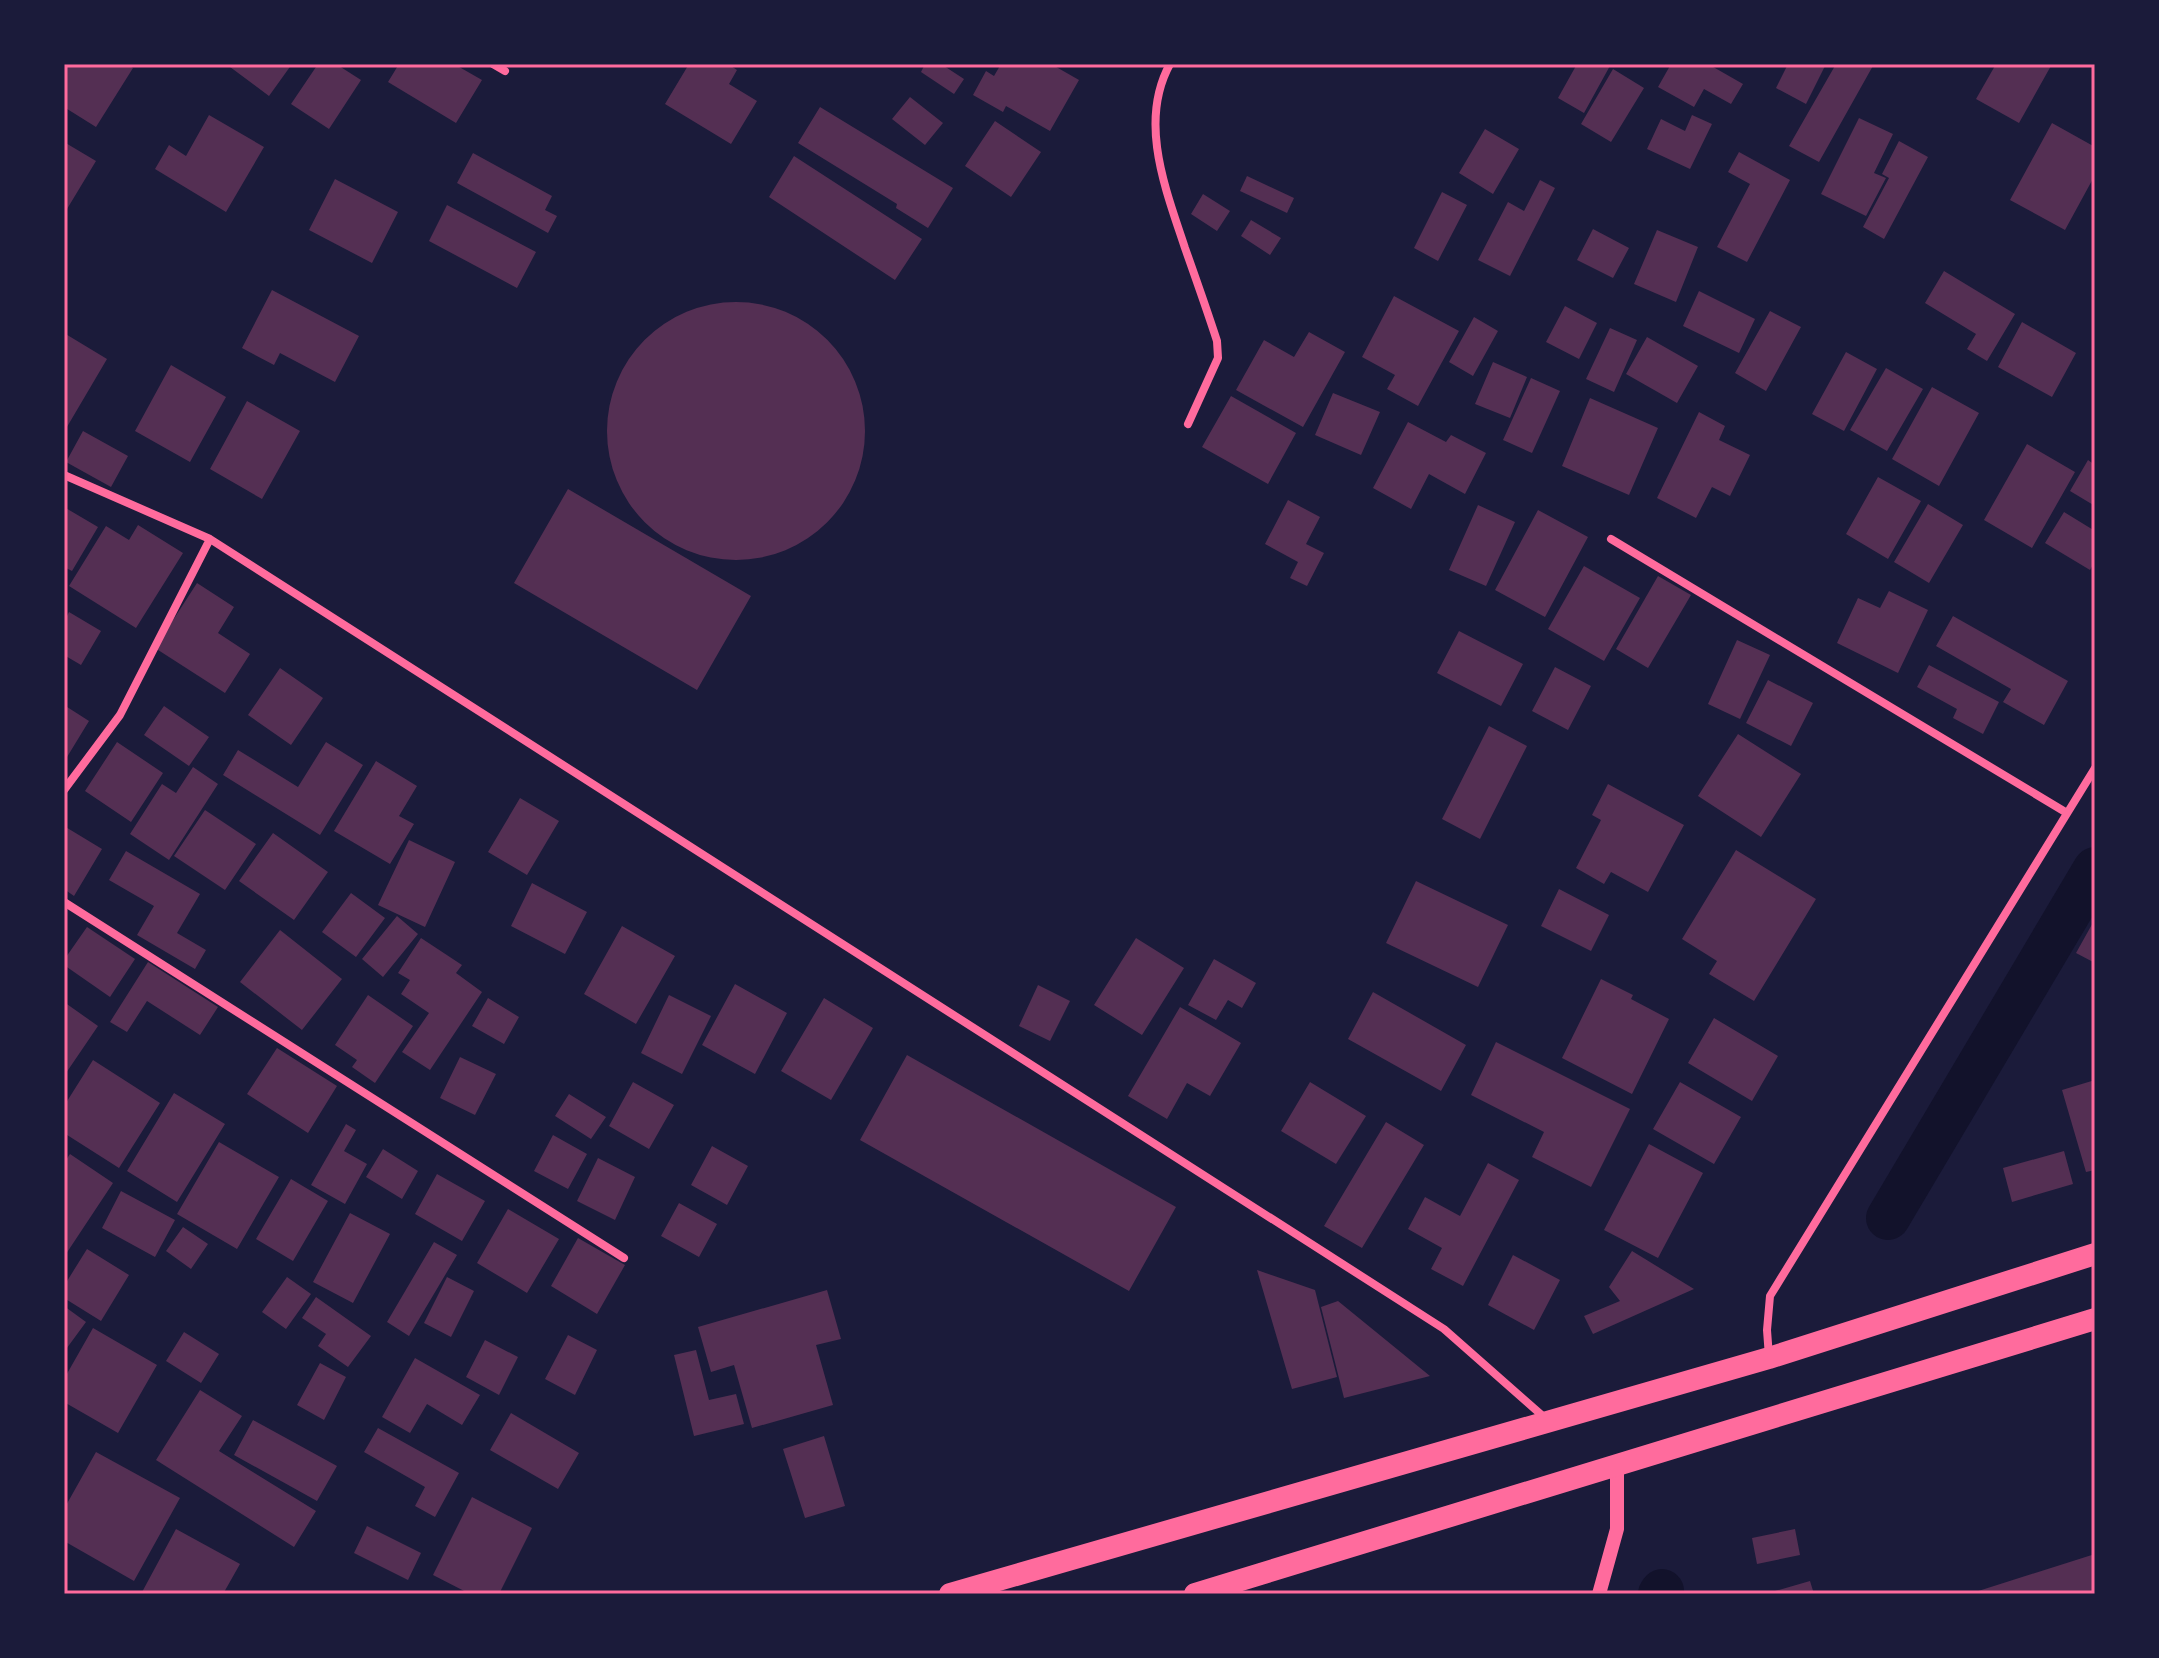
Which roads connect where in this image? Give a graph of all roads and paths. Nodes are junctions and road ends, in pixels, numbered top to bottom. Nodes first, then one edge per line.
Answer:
1 (493, 64) edge
2 (1170, 64) edge
3 (505, 71) dead end
4 (1188, 424) dead end
5 (64, 475) edge
6 (210, 539) junction
7 (1611, 539) dead end
8 (2095, 768) edge
9 (64, 790) edge
10 (2067, 813) junction
11 (64, 902) edge
12 (2095, 1254) edge
13 (624, 1258) dead end
14 (2095, 1319) edge
15 (1769, 1358) junction
16 (1548, 1421) junction
17 (1617, 1464) junction
18 (950, 1594) edge
19 (1195, 1594) edge
20 (1599, 1594) edge

1 - 3 street
2 - 4 street
5 - 6 street
6 - 9 street
6 - 16 street
7 - 10 street
8 - 10 street
10 - 15 street
11 - 13 street
12 - 15 highway
14 - 17 highway
15 - 16 highway
16 - 18 highway
17 - 19 highway
17 - 20 street

